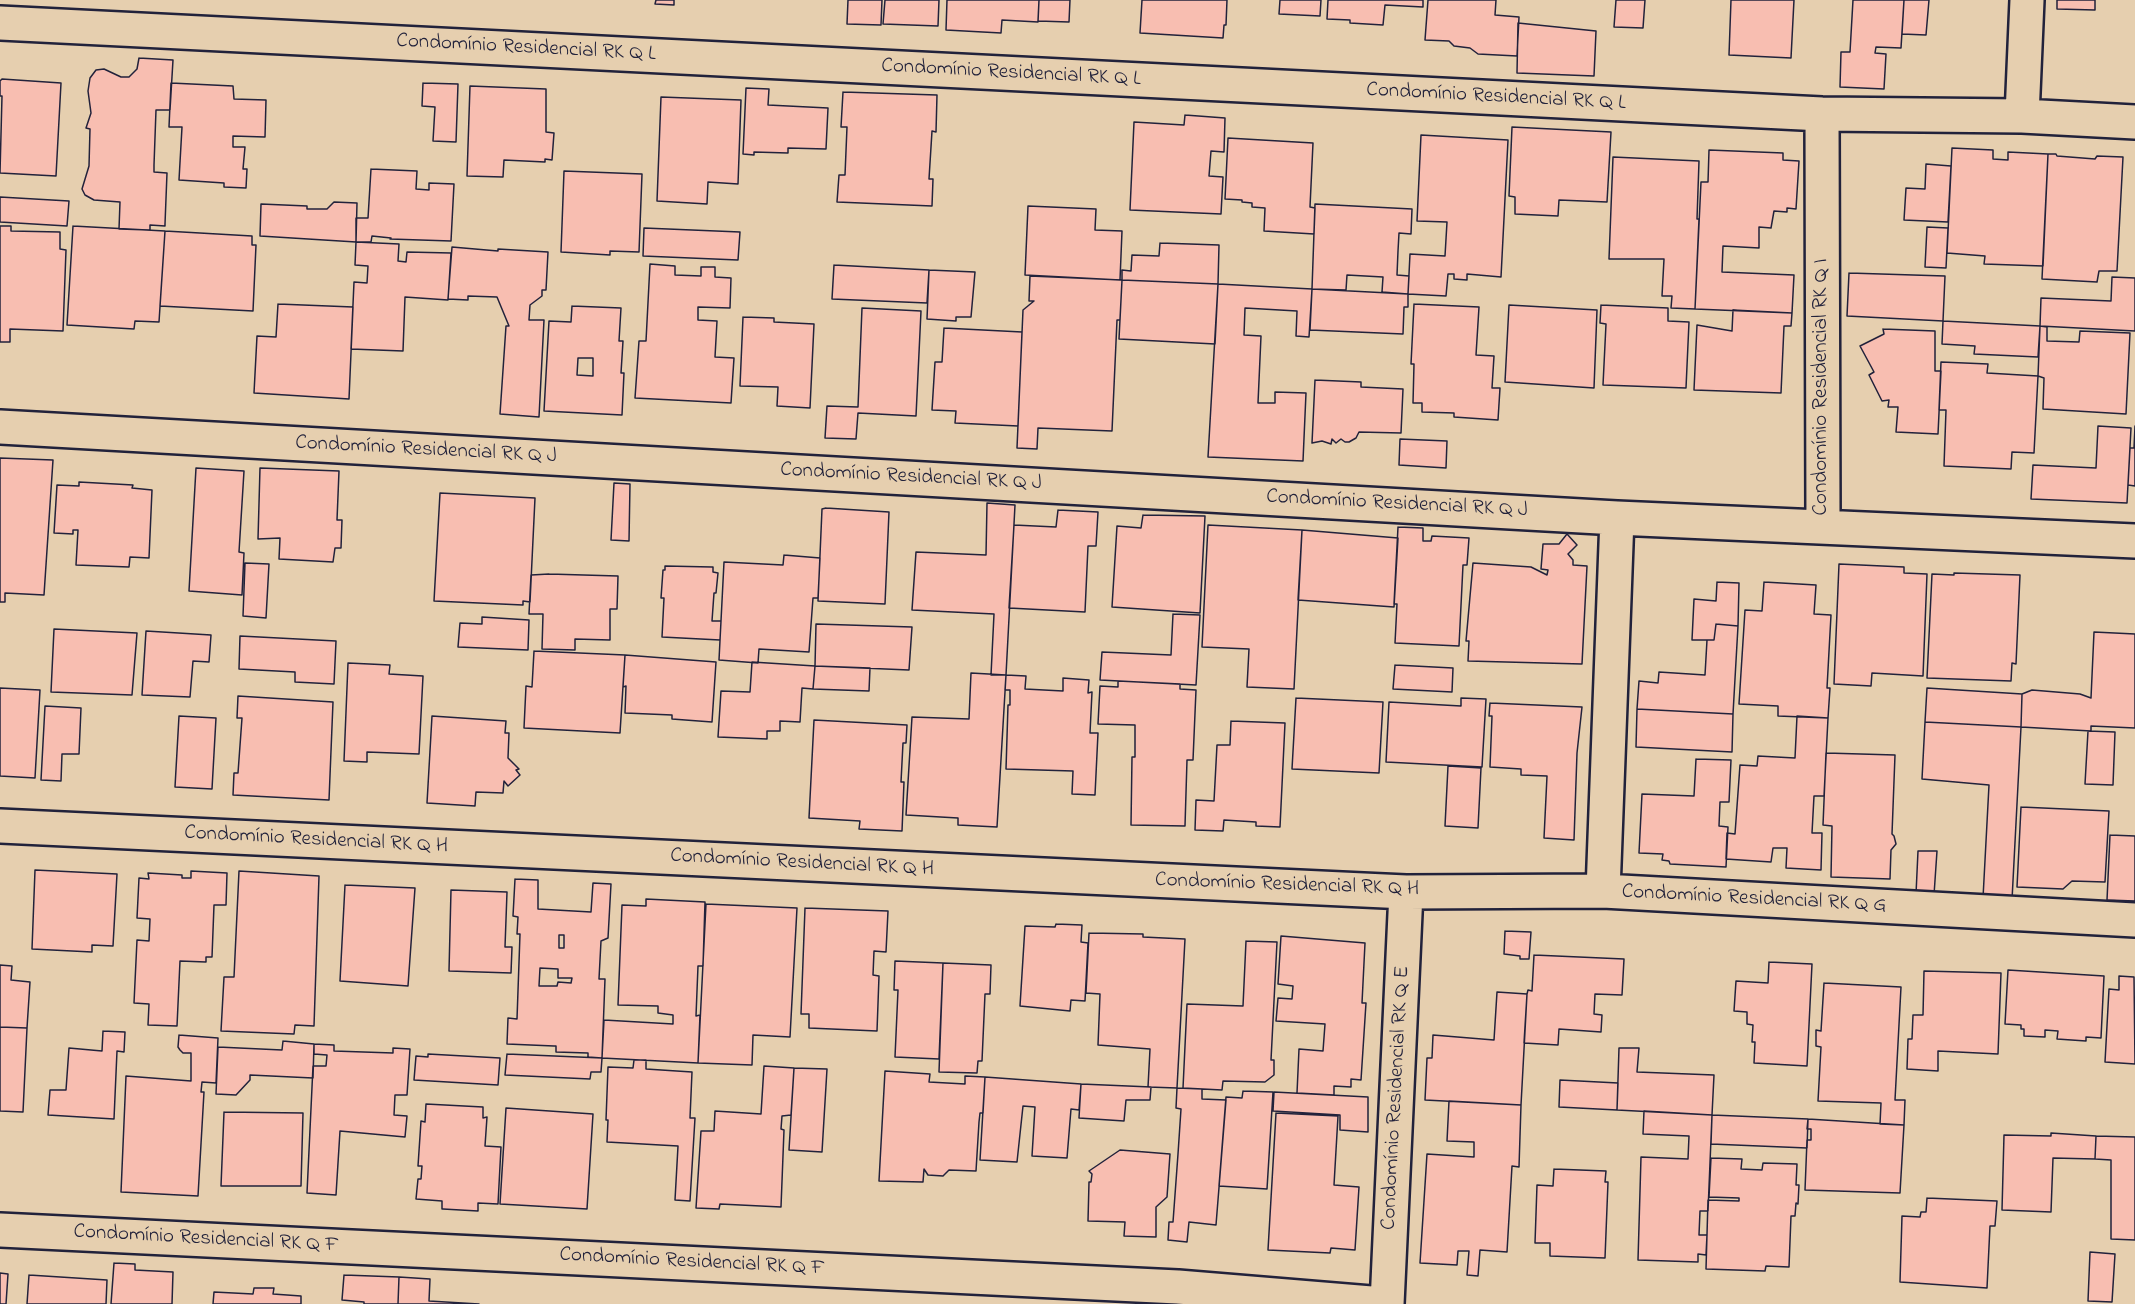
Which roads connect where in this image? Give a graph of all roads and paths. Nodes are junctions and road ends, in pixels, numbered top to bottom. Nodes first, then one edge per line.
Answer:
1 (2027, 0) edge
2 (0, 23) edge
3 (1822, 114) junction
4 (2022, 116) junction
5 (2135, 122) edge
6 (0, 428) edge
7 (1617, 518) junction
8 (1823, 527) junction
9 (2135, 541) edge
10 (0, 826) edge
11 (1603, 891) junction
12 (1406, 892) junction
13 (2135, 920) edge
14 (0, 1230) edge
15 (1178, 1296) edge
16 (1385, 1304) edge

1 - 4 street
2 - 3 street, Condomínio Residencial RK Q L
3 - 4 street, Condomínio Residencial RK Q L
3 - 8 street, Condomínio Residencial RK Q I
4 - 5 street, Condomínio Residencial RK Q L
6 - 7 street, Condomínio Residencial RK Q J
7 - 8 street, Condomínio Residencial RK Q J
7 - 11 street, Condomínio Residencial RK Q G
8 - 9 street, Condomínio Residencial RK Q I
10 - 12 street, Condomínio Residencial RK Q H
11 - 12 street, Condomínio Residencial RK Q H
11 - 13 street, Condomínio Residencial RK Q G
12 - 16 street, Condomínio Residencial RK Q E
14 - 15 street, Condomínio Residencial RK Q F
15 - 16 street, Condomínio Residencial RK Q F

